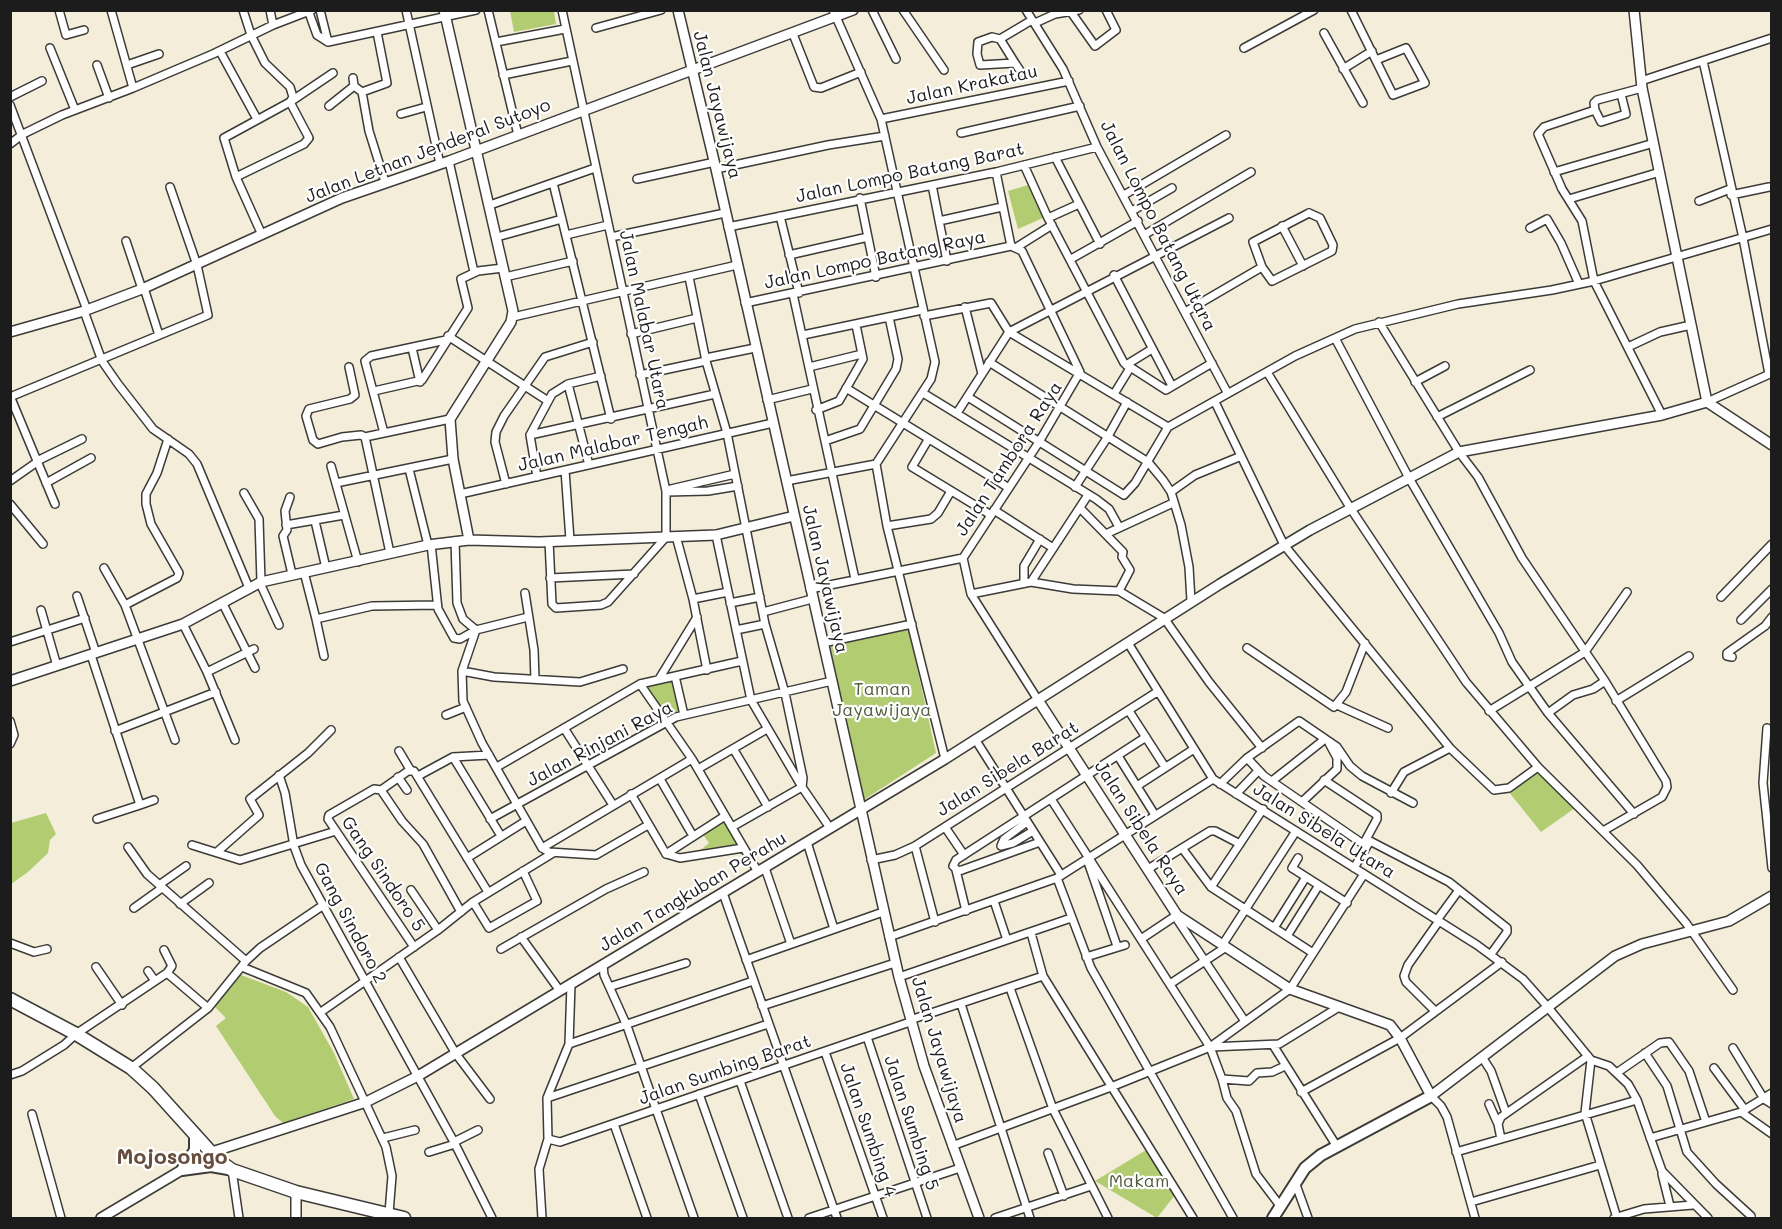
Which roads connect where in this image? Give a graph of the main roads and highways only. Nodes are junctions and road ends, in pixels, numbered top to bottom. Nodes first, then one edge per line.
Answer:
1 (678, 10) edge
2 (853, 10) edge
3 (1634, 10) edge
4 (445, 14) edge
5 (835, 14) edge
6 (691, 70) junction
7 (476, 151) junction
8 (10, 332) edge
9 (1707, 402) junction
10 (1772, 446) edge
11 (794, 516) junction
12 (469, 540) junction
13 (10, 681) edge
14 (1038, 700) junction
15 (860, 810) junction
16 (1772, 896) edge
17 (10, 999) edge
18 (1431, 1096) junction
19 (195, 1134) junction
20 (212, 1152) junction
21 (182, 1170) junction
22 (232, 1170) junction
23 (296, 1192) junction
24 (101, 1218) edge
25 (296, 1218) edge
26 (404, 1218) edge
27 (979, 1218) edge
28 (1273, 1218) edge

1 - 6 main road, Jalan Jayawijaya
2 - 5 main road, Jalan Letnan Jenderal Sutoyo
3 - 9 main road
4 - 7 main road
5 - 6 main road, Jalan Letnan Jenderal Sutoyo
6 - 7 main road, Jalan Letnan Jenderal Sutoyo
6 - 11 main road, Jalan Jayawijaya
7 - 8 main road, Jalan Letnan Jenderal Sutoyo
7 - 12 main road
9 - 10 main road
9 - 14 main road, Jalan Tangkuban Perahu
11 - 12 main road
11 - 15 main road, Jalan Jayawijaya
12 - 13 main road
14 - 15 main road, Jalan Tangkuban Perahu
14 - 18 main road, Jalan Sibela Raya
15 - 20 main road, Jalan Tangkuban Perahu
15 - 27 main road, Jalan Jayawijaya
16 - 18 main road
17 - 19 highway
18 - 28 main road
19 - 20 highway
19 - 21 main road
20 - 21 main road, Jalan Tangkuban Perahu
20 - 22 highway
21 - 22 main road
21 - 24 main road, Jalan Tangkuban Perahu
22 - 23 highway
23 - 25 main road
23 - 26 highway

